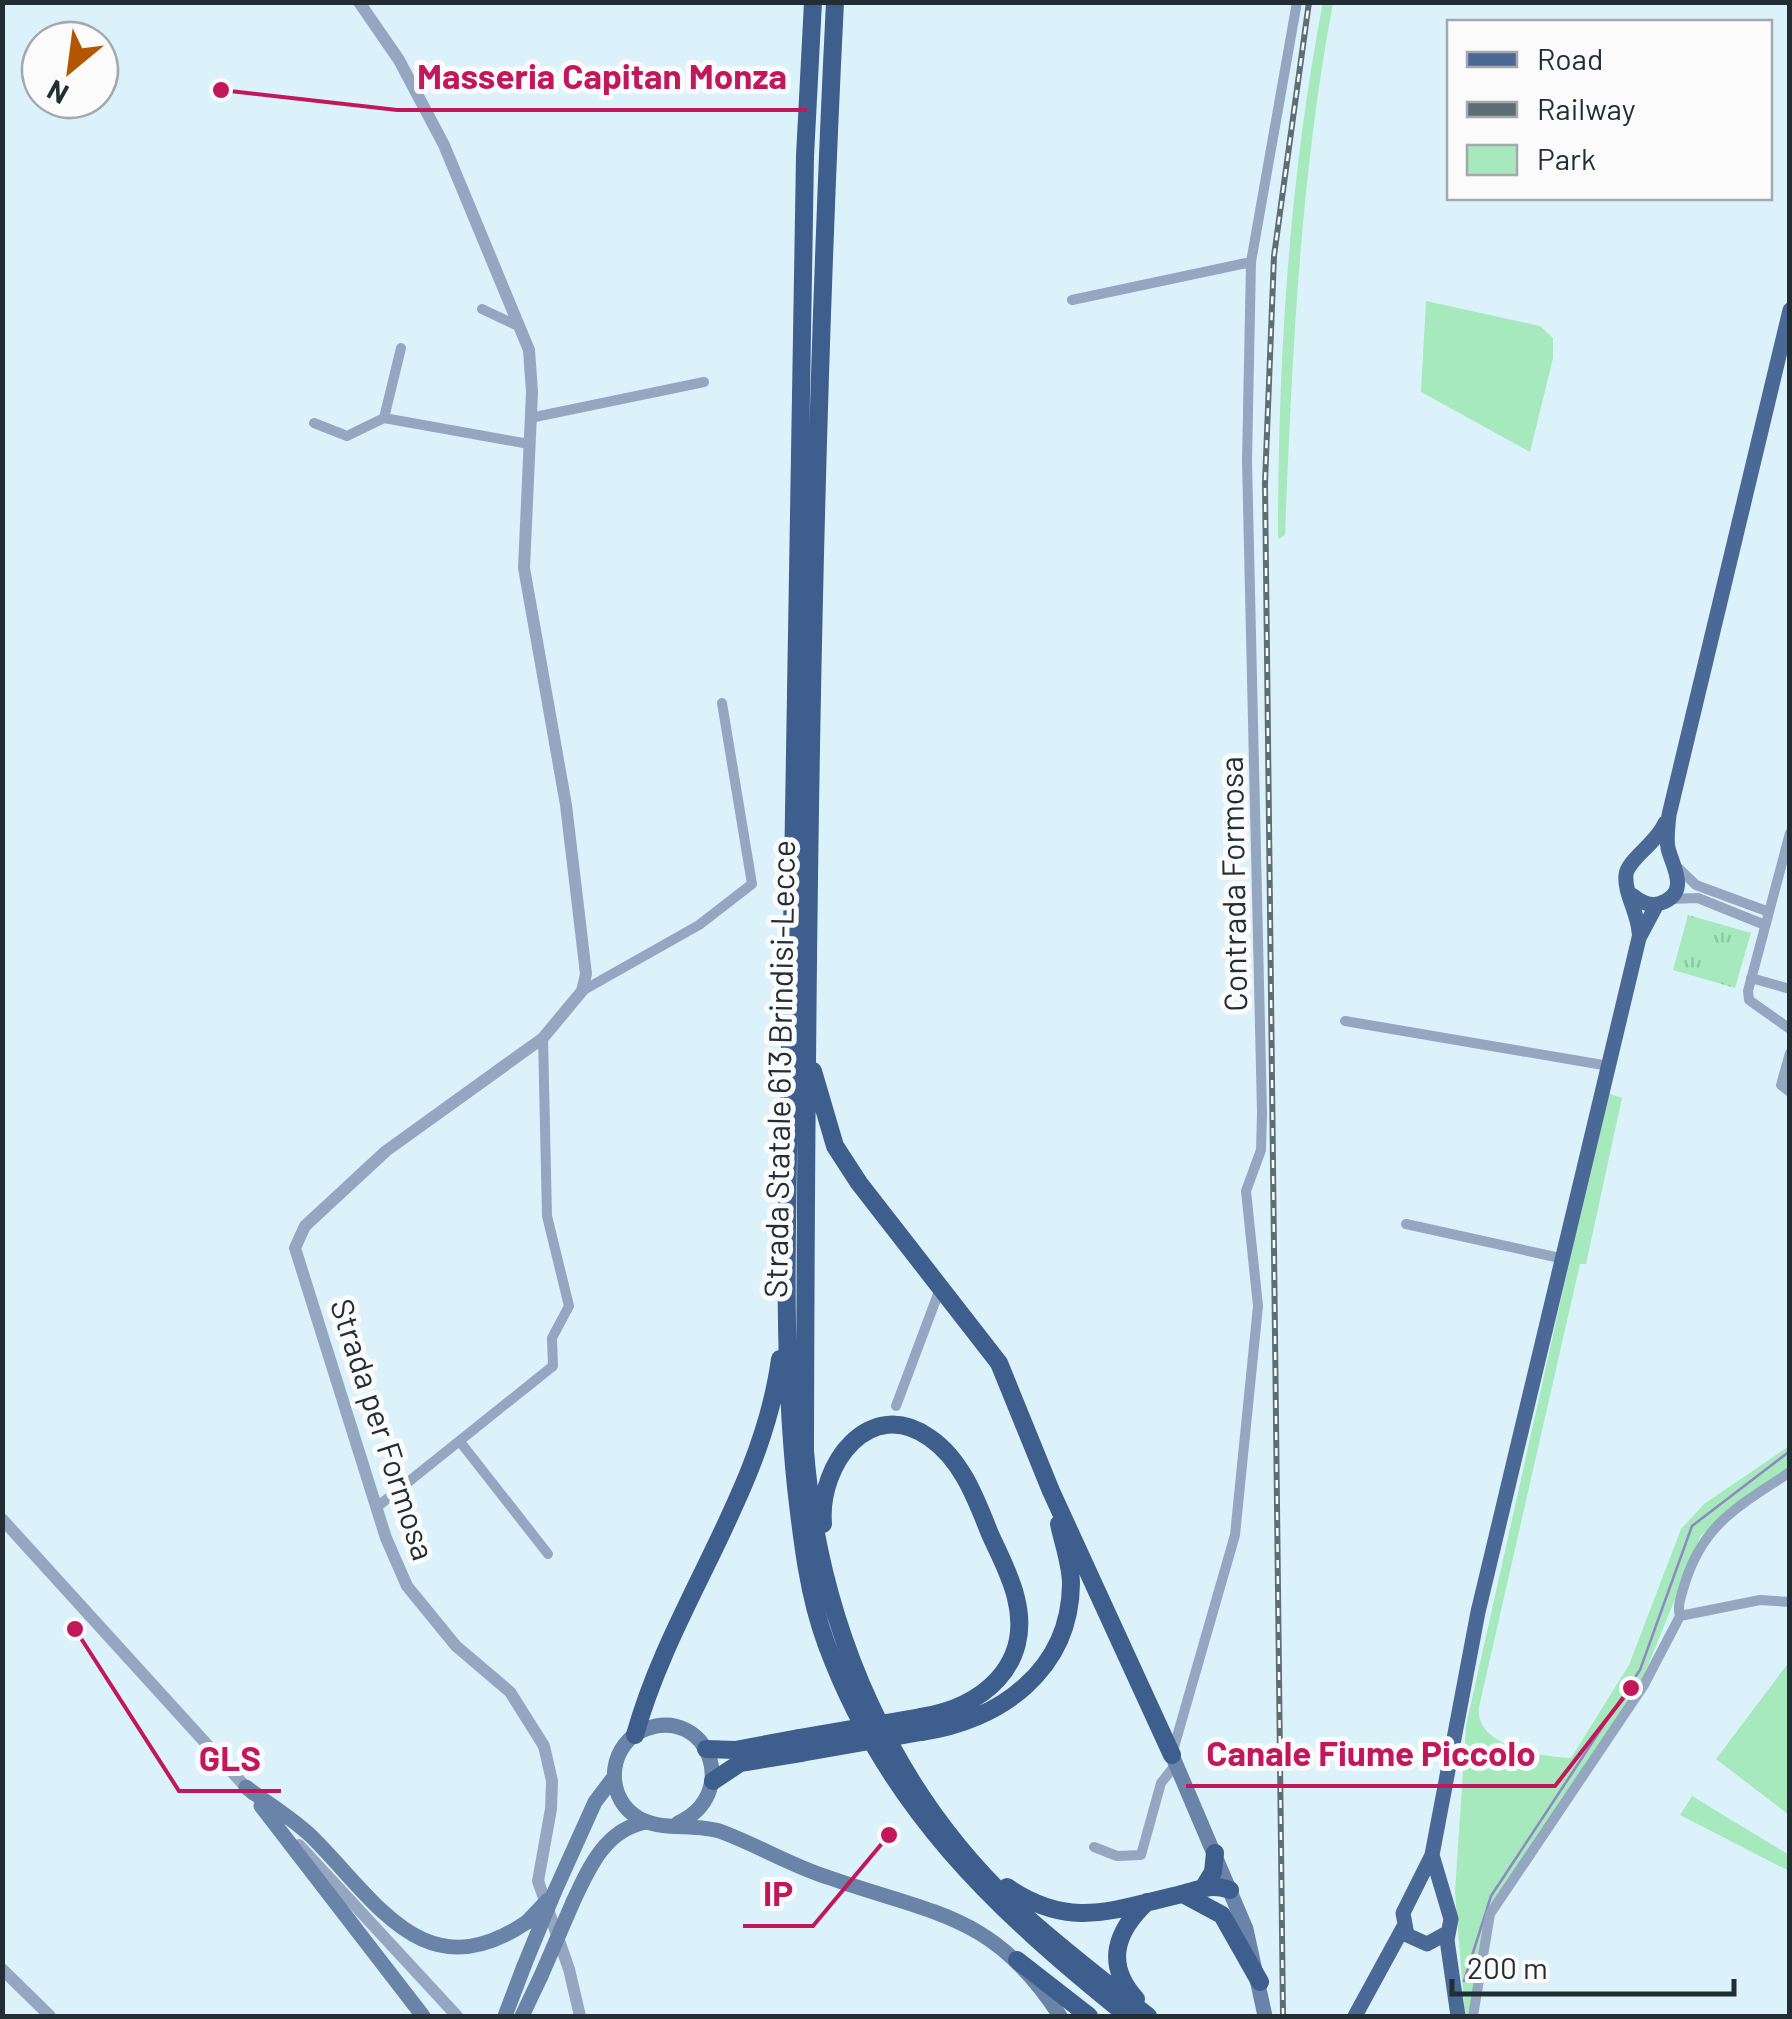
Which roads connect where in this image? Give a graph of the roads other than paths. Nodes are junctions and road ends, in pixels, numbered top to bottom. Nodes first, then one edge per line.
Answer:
1 (359, 2) edge
2 (813, 2) edge
3 (835, 2) edge
4 (1297, 2) edge
5 (1250, 262) junction
6 (1072, 300) dead end
7 (482, 310) dead end
8 (1790, 310) edge
9 (521, 327) junction
10 (401, 348) dead end
11 (704, 382) dead end
12 (384, 418) junction
13 (530, 418) junction
14 (314, 422) dead end
15 (529, 444) junction
16 (722, 703) dead end
17 (1668, 815) junction
18 (1789, 834) edge
19 (1646, 852) junction
20 (1674, 863) junction
21 (1776, 886) junction
22 (1790, 889) edge
23 (1632, 895) junction
24 (1663, 902) junction
25 (1768, 912) junction
26 (1765, 926) junction
27 (1639, 938) junction
28 (1751, 978) junction
29 (1790, 989) edge
30 (582, 991) junction
31 (1345, 1021) dead end
32 (1790, 1029) edge
33 (806, 1036) junction
34 (543, 1038) junction
35 (1790, 1053) edge
36 (1608, 1066) junction
37 (1787, 1091) edge
38 (1406, 1224) dead end
39 (1560, 1258) junction
40 (941, 1286) junction
41 (786, 1314) junction
42 (896, 1406) dead end
43 (461, 1443) junction
44 (1790, 1472) edge
45 (1052, 1491) junction
46 (377, 1508) junction
47 (2, 1519) edge
48 (548, 1554) dead end
49 (828, 1584) junction
50 (1790, 1602) edge
51 (1680, 1616) junction
52 (921, 1725) junction
53 (635, 1735) junction
54 (800, 1745) junction
55 (706, 1749) junction
56 (1174, 1759) junction
57 (614, 1777) junction
58 (713, 1782) junction
59 (246, 1787) junction
60 (646, 1822) junction
61 (678, 1823) junction
62 (1094, 1847) dead end
63 (1215, 1854) junction
64 (1432, 1855) junction
65 (968, 1856) junction
66 (1230, 1890) junction
67 (554, 1893) junction
68 (1206, 1894) junction
69 (1411, 1900) junction
70 (1148, 1901) junction
71 (1445, 1904) junction
72 (1403, 1928) junction
73 (1446, 1933) junction
74 (1427, 1944) junction
75 (1016, 1960) junction
76 (2, 1969) edge
77 (1452, 1974) junction
78 (1260, 1982) junction
79 (50, 2016) edge
80 (424, 2016) edge
81 (457, 2016) edge
82 (505, 2016) edge
83 (522, 2016) edge
84 (580, 2016) edge
85 (1060, 2016) edge
86 (1089, 2016) edge
87 (1128, 2016) edge
88 (1150, 2016) edge
89 (1264, 2016) edge
90 (1355, 2016) edge
91 (1458, 2016) edge
92 (1473, 2016) edge

1 - 9 street
2 - 41 highway, Strada Statale 613 Brindisi-Lecce
3 - 33 highway, Strada Statale 613 Brindisi-Lecce
4 - 5 street, Contrada Formosa
5 - 6 street
5 - 56 street, Contrada Formosa
7 - 9 street
8 - 17 main road
9 - 13 street
10 - 12 street
11 - 13 street
12 - 14 street
12 - 15 street
13 - 15 street
15 - 30 street
16 - 30 street, Strada per Formosa
17 - 19 main road
17 - 20 main road
18 - 21 street
19 - 20 main road
19 - 23 main road
20 - 24 main road
20 - 25 street
21 - 22 street
21 - 25 street
23 - 24 main road
23 - 27 main road
24 - 26 street
24 - 27 main road
25 - 26 street
26 - 28 street
27 - 36 main road
28 - 29 street
28 - 32 street
30 - 34 street, Strada per Formosa
31 - 36 street
33 - 40 highway
33 - 49 highway, Strada Statale 613 Brindisi-Lecce
34 - 43 street
34 - 46 street, Strada per Formosa
35 - 37 street
36 - 39 main road
38 - 39 street
39 - 64 main road
40 - 42 street
40 - 45 highway
41 - 53 highway
41 - 87 highway, Strada Statale 613 Brindisi-Lecce
43 - 46 street
43 - 48 street
44 - 51 street
45 - 52 highway
45 - 56 highway
46 - 84 street, Strada per Formosa
47 - 59 street
49 - 52 highway
49 - 65 highway, Strada Statale 613 Brindisi-Lecce
50 - 51 street
51 - 92 street
52 - 54 highway, bridge
53 - 55 main road
53 - 57 main road
54 - 55 highway
54 - 58 highway
55 - 58 main road
56 - 62 street, Contrada Formosa
56 - 63 main road
57 - 60 main road
57 - 67 main road
58 - 61 main road
59 - 67 main road, bridge
59 - 80 main road
59 - 81 street
60 - 61 main road
60 - 83 main road, bridge
61 - 75 main road
63 - 66 main road
63 - 68 highway
64 - 69 main road
64 - 71 main road
65 - 70 highway
65 - 88 highway, Strada Statale 613 Brindisi-Lecce
66 - 68 highway
66 - 78 main road
67 - 82 main road, bridge
68 - 70 highway
68 - 78 highway
69 - 71 main road
69 - 72 main road
70 - 88 highway
71 - 73 main road
72 - 74 main road
72 - 90 main road
73 - 74 main road
73 - 77 main road
74 - 77 main road
75 - 85 main road
75 - 86 highway
76 - 79 street
77 - 91 main road
78 - 89 main road

